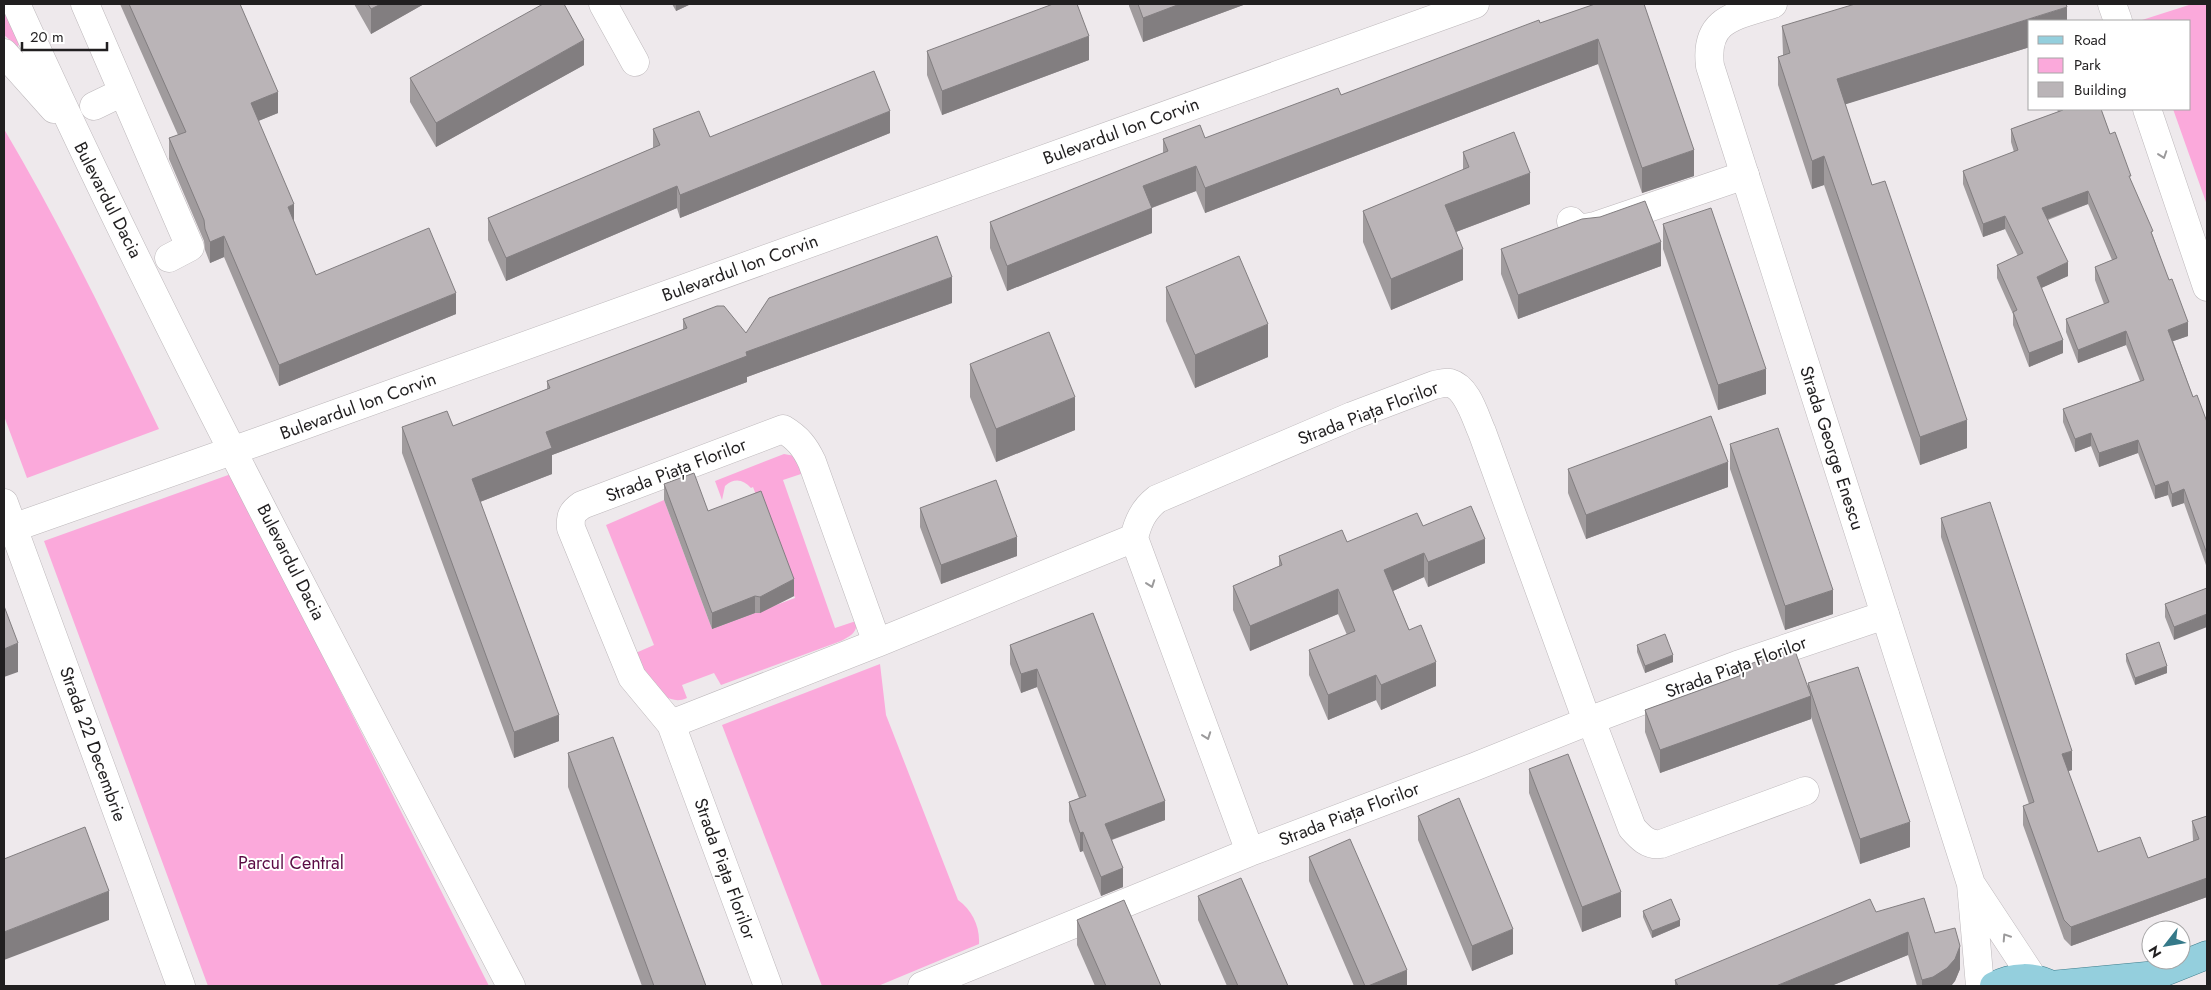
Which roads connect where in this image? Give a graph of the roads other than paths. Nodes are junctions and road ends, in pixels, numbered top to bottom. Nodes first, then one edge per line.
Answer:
1 (16, 4) edge
2 (85, 4) edge
3 (603, 4) edge
4 (1475, 4) edge
5 (1773, 4) edge
6 (2112, 4) edge
7 (2118, 20) edge
8 (4, 53) edge
9 (635, 62) dead end
10 (122, 92) junction
11 (94, 106) dead end
12 (2147, 110) edge
13 (75, 135) junction
14 (1745, 175) junction
15 (1571, 221) edge
16 (169, 258) dead end
17 (2207, 287) edge
18 (233, 450) junction
19 (4, 503) edge
20 (8, 529) edge
21 (1134, 538) junction
22 (1885, 615) junction
23 (876, 643) junction
24 (1589, 720) junction
25 (671, 724) junction
26 (1805, 791) dead end
27 (1250, 852) junction
28 (1971, 884) junction
29 (2207, 955) edge
30 (2151, 981) edge
31 (2046, 983) edge
32 (181, 986) edge
33 (511, 986) edge
34 (768, 986) edge
35 (922, 986) edge
36 (1980, 986) edge
37 (1994, 986) edge

1 - 13 street, Bulevardul Dacia
2 - 10 street
3 - 9 street
4 - 18 street, Bulevardul Ion Corvin
5 - 14 street, Strada George Enescu
6 - 7 street
8 - 13 street, Bulevardul Dacia
10 - 11 street
10 - 16 street
12 -> 17 street
13 - 18 street, Bulevardul Dacia
14 - 15 street
14 - 22 street, Strada George Enescu
18 - 20 street, Bulevardul Ion Corvin
18 - 33 street, Bulevardul Dacia
19 - 20 street, Strada 22 Decembrie
20 - 32 street, Strada 22 Decembrie
21 - 23 street
21 - 24 street, Strada Piața Florilor
21 -> 27 street
22 - 24 street, Strada Piața Florilor
22 - 28 street, Strada George Enescu
23 - 25 street
23 - 25 street, Strada Piața Florilor
24 - 26 street
24 - 27 street, Strada Piața Florilor
25 - 34 street, Strada Piața Florilor
27 - 35 street, Strada Piața Florilor
31 -> 28 street, Strada George Enescu
28 - 36 street, Strada George Enescu
29 - 30 main road
30 - 31 main road
31 - 37 main road

